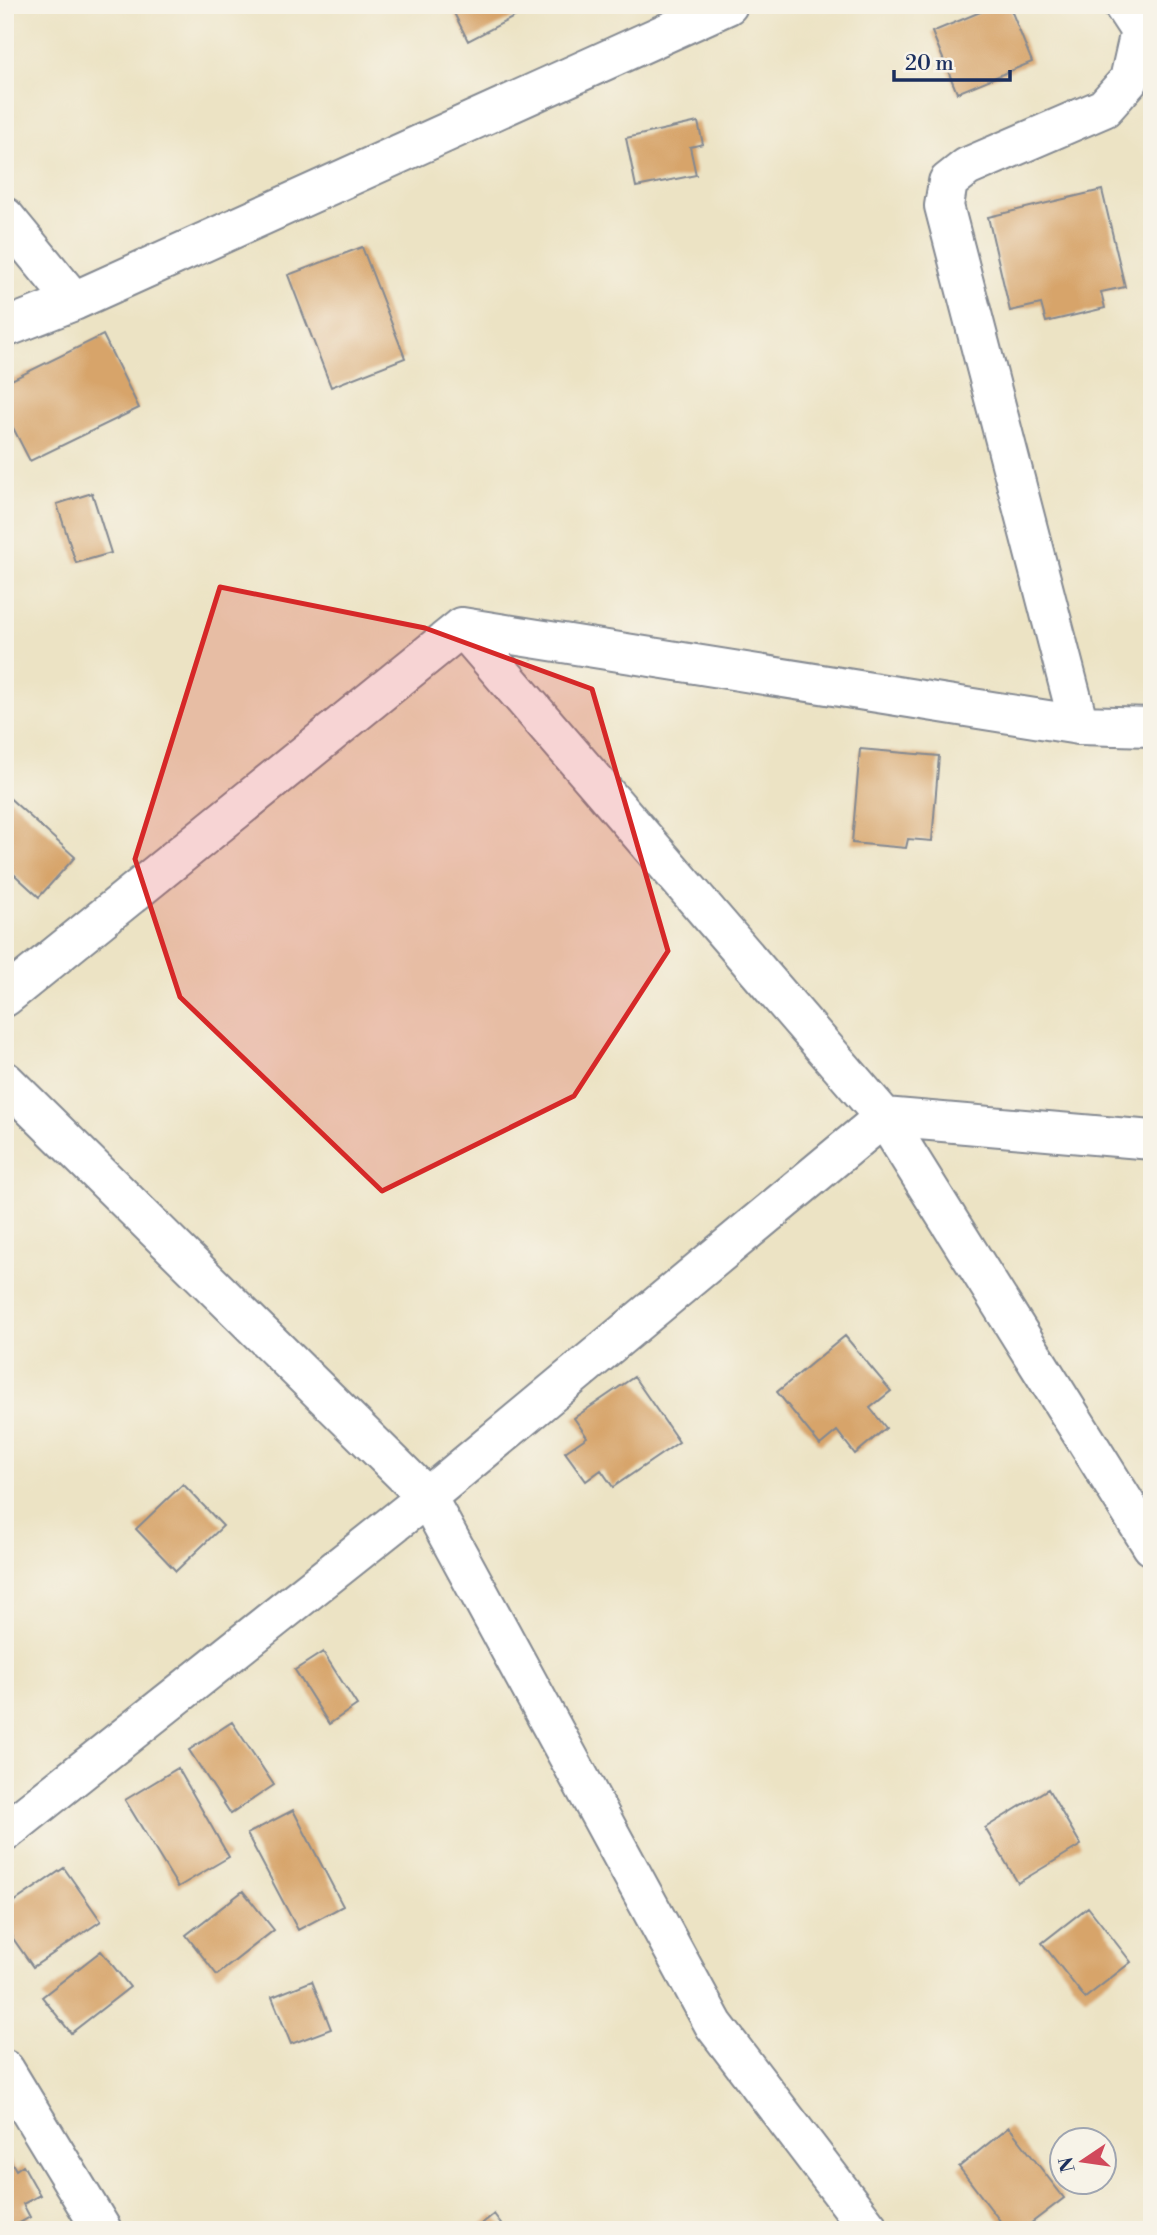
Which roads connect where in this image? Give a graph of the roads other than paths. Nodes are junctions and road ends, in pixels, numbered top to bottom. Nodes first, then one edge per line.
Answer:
1 (728, 5) edge
2 (1138, 21) edge
3 (5, 217) edge
4 (74, 301) junction
5 (5, 328) edge
6 (462, 627) junction
7 (1079, 725) junction
8 (1152, 727) edge
9 (5, 997) edge
10 (5, 1081) edge
11 (884, 1117) junction
12 (1152, 1140) edge
13 (427, 1497) junction
14 (1152, 1546) edge
15 (5, 1832) edge
16 (5, 2070) edge
17 (102, 2230) edge
18 (870, 2230) edge

1 - 4 street
2 - 7 street
3 - 4 street
4 - 5 street
6 - 7 street
6 - 9 street
6 - 11 street
7 - 8 street
10 - 13 street
11 - 12 street
11 - 13 street
11 - 14 street
13 - 15 street
13 - 18 street
16 - 17 street

